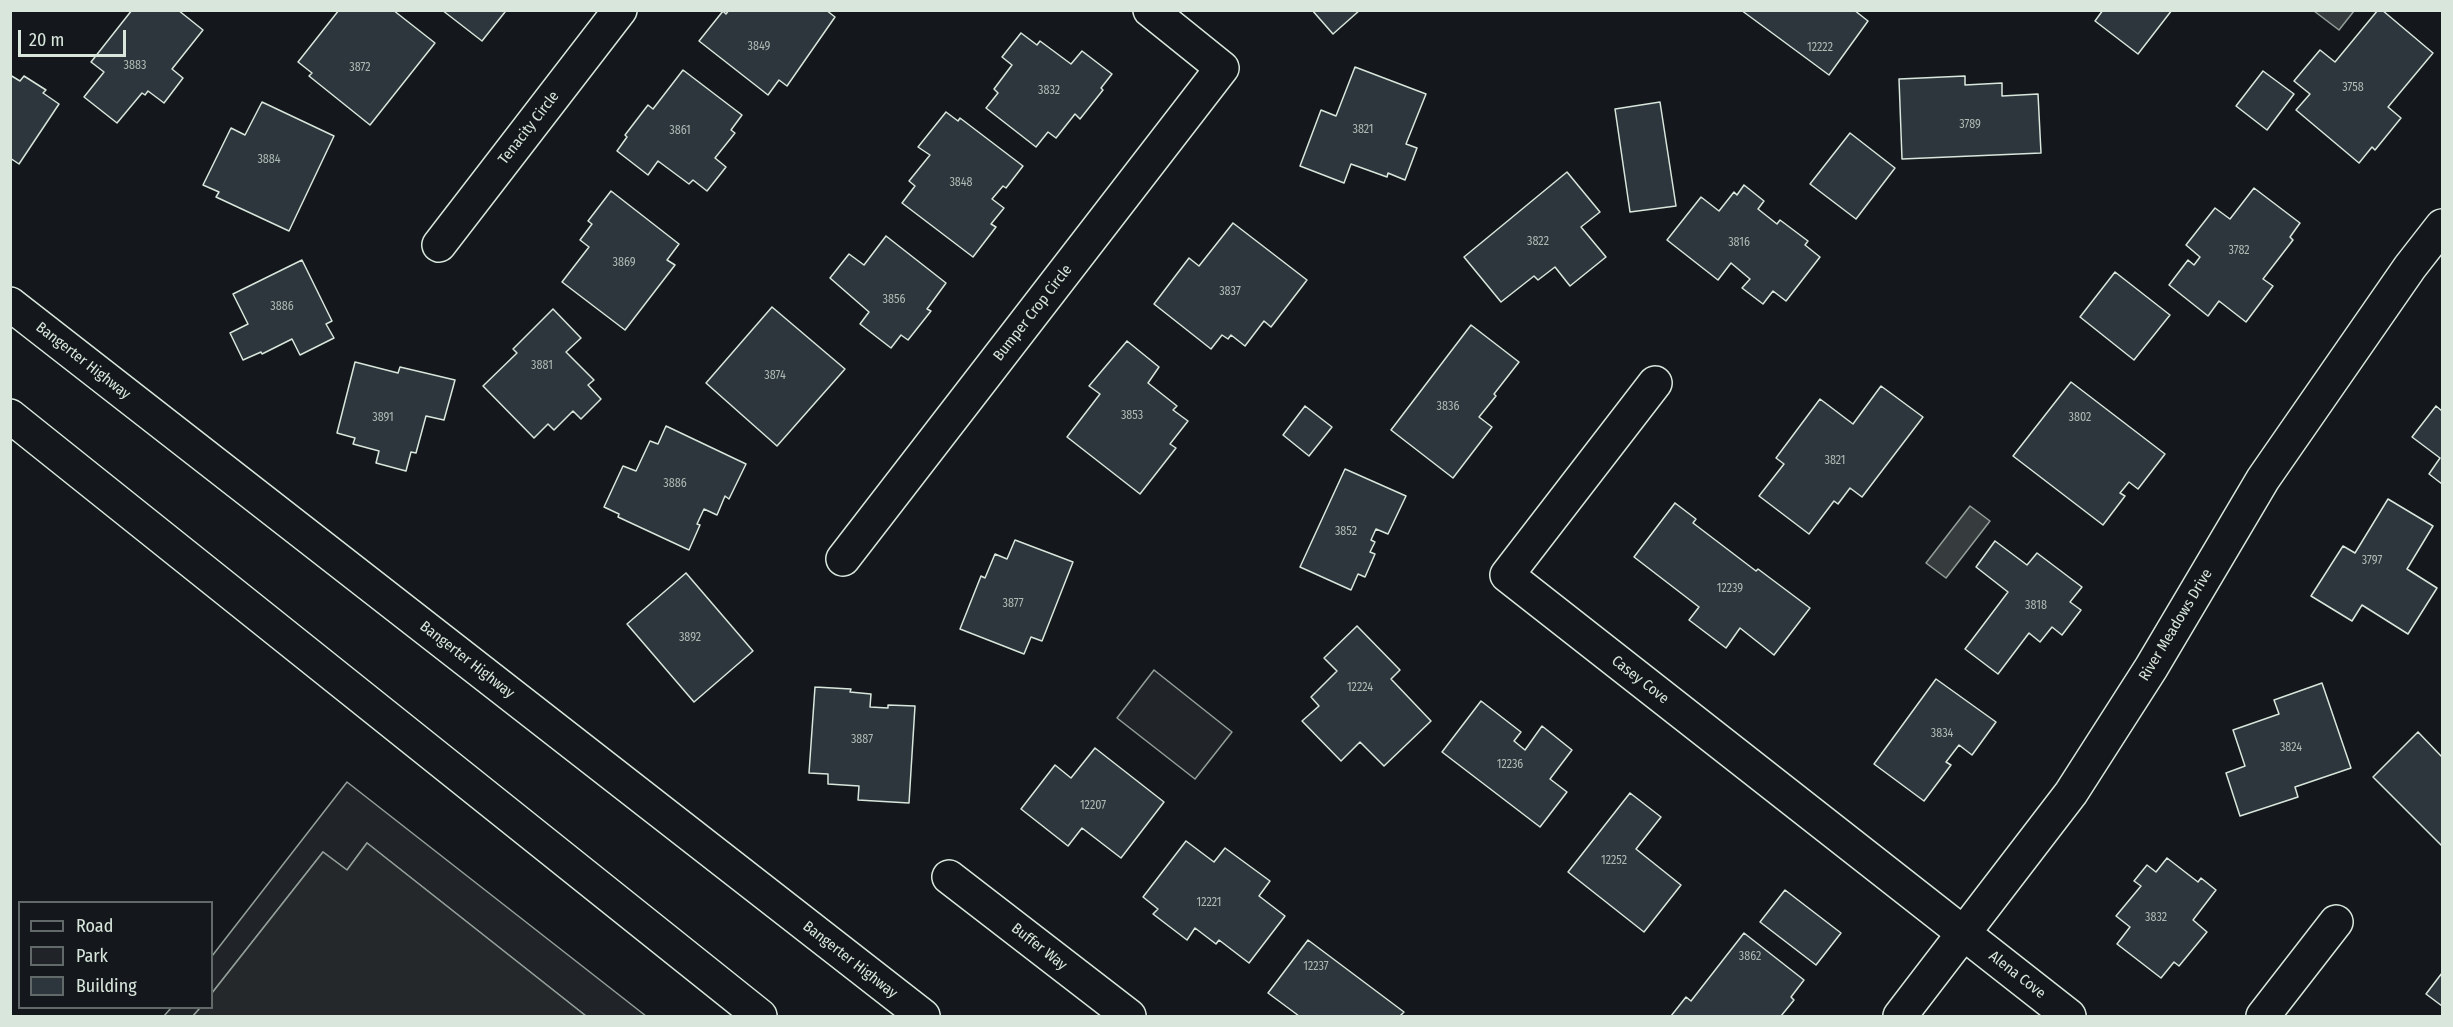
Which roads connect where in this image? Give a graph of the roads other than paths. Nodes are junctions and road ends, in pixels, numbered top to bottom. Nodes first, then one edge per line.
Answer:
1 (620, 10) edge
2 (1150, 10) edge
3 (2442, 226) edge
4 (439, 245) dead end
5 (10, 304) edge
6 (1656, 383) dead end
7 (10, 416) edge
8 (843, 559) dead end
9 (949, 877) dead end
10 (2336, 922) dead end
11 (1965, 934) junction
12 (760, 1017) edge
13 (922, 1017) edge
14 (1129, 1017) edge
15 (1900, 1017) edge
16 (2069, 1017) edge
17 (2262, 1017) edge

1 - 4 main road, Tenacity Circle
2 - 8 main road, Bumper Crop Circle
3 - 11 main road, River Meadows Drive
5 - 13 main road, Bangerter Highway
6 - 11 main road, Casey Cove
7 - 12 main road
9 - 14 main road, Buffer Way
10 - 17 main road
11 - 15 main road, River Meadows Drive
11 - 16 main road, Alena Cove

